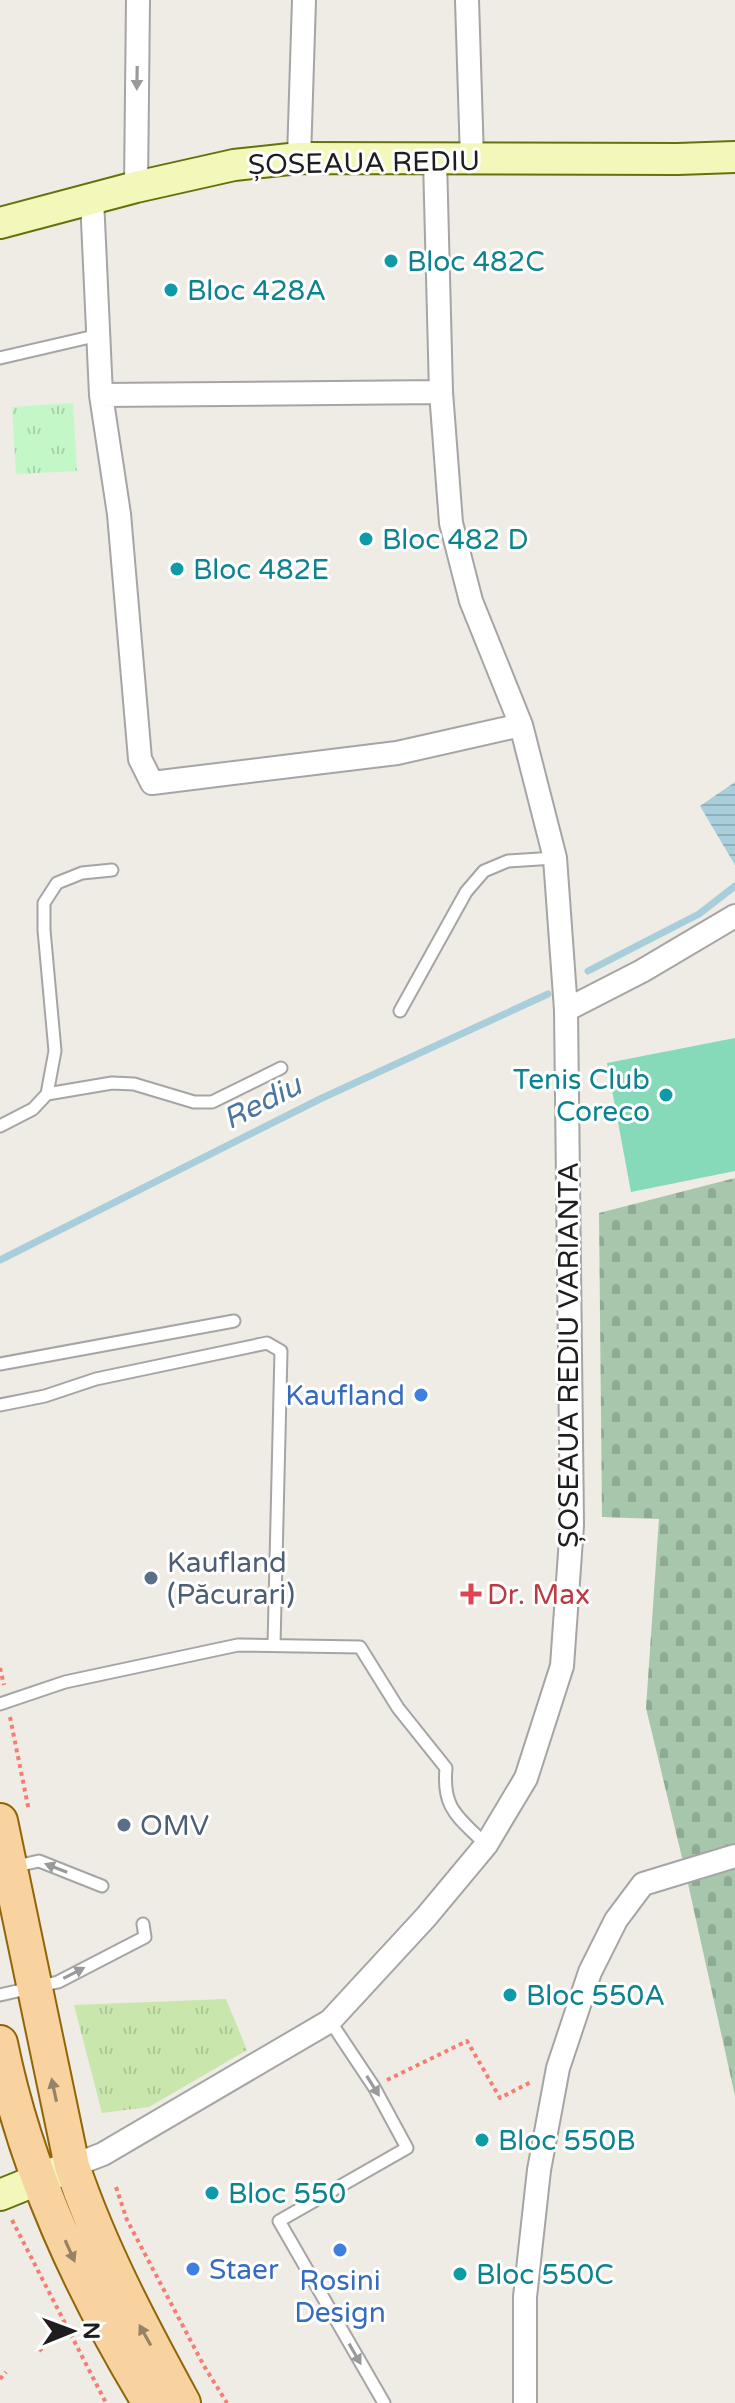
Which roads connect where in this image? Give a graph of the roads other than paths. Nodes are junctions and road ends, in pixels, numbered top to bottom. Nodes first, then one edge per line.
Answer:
1 (138, 0) edge
2 (304, 0) edge
3 (467, 0) edge
4 (735, 157) edge
5 (299, 158) junction
6 (472, 159) junction
7 (435, 160) junction
8 (136, 187) junction
9 (92, 199) junction
10 (0, 223) edge
11 (99, 335) junction
12 (0, 358) edge
13 (441, 392) junction
14 (101, 395) junction
15 (521, 725) junction
16 (555, 858) junction
17 (112, 870) dead end
18 (735, 916) edge
19 (566, 1010) junction
20 (400, 1011) dead end
21 (281, 1068) dead end
22 (47, 1094) junction
23 (0, 1126) edge
24 (234, 1321) dead end
25 (0, 1364) edge
26 (0, 1405) edge
27 (274, 1645) junction
28 (0, 1704) edge
29 (0, 1821) edge
30 (486, 1845) junction
31 (735, 1856) edge
32 (9, 1868) junction
33 (102, 1886) dead end
34 (143, 1924) dead end
35 (33, 1987) junction
36 (0, 1995) edge
37 (330, 2021) junction
38 (0, 2043) edge
39 (72, 2166) junction
40 (38, 2180) junction
41 (5, 2205) edge
42 (150, 2403) edge
43 (183, 2403) edge
44 (384, 2403) edge
45 (525, 2403) edge

1 -> 8 street
2 - 5 street
3 - 6 street
4 - 6 main road, ȘOSEAUA REDIU
5 - 7 main road, ȘOSEAUA REDIU
5 - 8 main road, ȘOSEAUA REDIU
6 - 7 main road, ȘOSEAUA REDIU
7 - 13 street, ȘOSEAUA REDIU VARIANTA
8 - 9 main road, ȘOSEAUA REDIU
9 - 10 main road, ȘOSEAUA REDIU
9 - 11 street
11 - 12 lane
11 - 14 street
13 - 14 street
13 - 15 street, ȘOSEAUA REDIU VARIANTA
14 - 15 street
15 - 16 street, ȘOSEAUA REDIU VARIANTA
16 - 19 street, ȘOSEAUA REDIU VARIANTA
16 - 20 lane
17 - 22 lane
18 - 19 street
19 - 30 street, ȘOSEAUA REDIU VARIANTA
21 - 22 lane
22 - 23 lane
24 - 25 lane
26 - 27 lane
27 - 28 lane
27 - 30 lane
29 - 32 main road
30 - 37 street, ȘOSEAUA REDIU VARIANTA
31 - 45 street
33 -> 32 lane
32 - 35 main road
35 -> 34 lane
35 - 36 lane
39 -> 35 main road
37 - 39 street, ȘOSEAUA REDIU VARIANTA
37 -> 44 lane
38 - 40 main road
39 - 40 main road, ȘOSEAUA REDIU VARIANTA
43 -> 39 main road
40 - 41 main road, ȘOSEAUA REDIU VARIANTA
40 -> 42 main road

